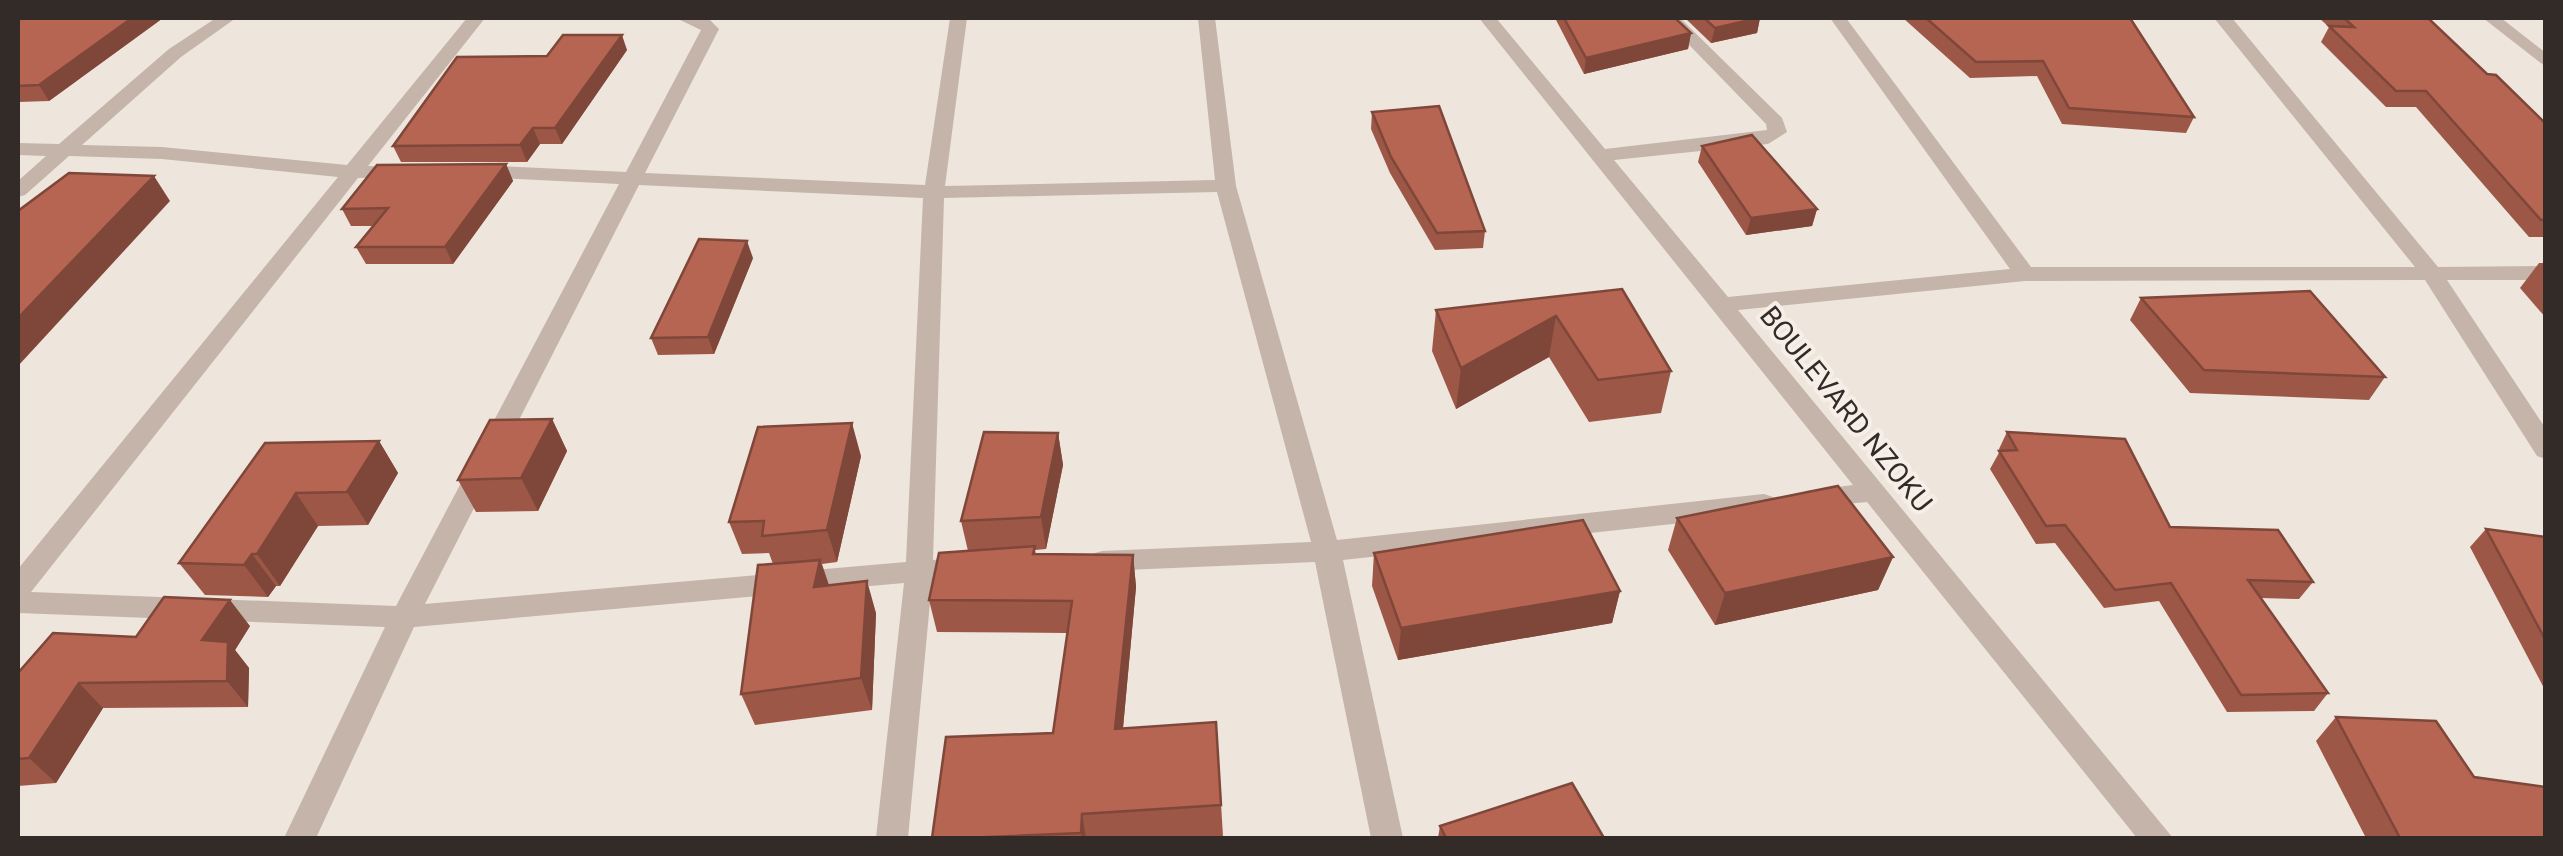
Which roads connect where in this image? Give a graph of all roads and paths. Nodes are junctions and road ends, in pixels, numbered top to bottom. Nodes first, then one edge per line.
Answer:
1 (227, 18) edge
2 (476, 18) edge
3 (684, 18) edge
4 (959, 18) edge
5 (1207, 18) edge
6 (1488, 18) edge
7 (1671, 18) edge
8 (1838, 18) edge
9 (2218, 18) edge
10 (2492, 18) edge
11 (2546, 62) edge
12 (18, 149) edge
13 (64, 152) junction
14 (1601, 155) junction
15 (462, 171) edge
16 (352, 172) junction
17 (425, 172) edge
18 (632, 178) junction
19 (1226, 186) junction
20 (18, 192) edge
21 (934, 192) junction
22 (2430, 271) junction
23 (2546, 273) edge
24 (2024, 274) junction
25 (1724, 304) junction
26 (2546, 450) edge
27 (1874, 492) junction
28 (1327, 551) junction
29 (1074, 562) edge
30 (996, 565) edge
31 (918, 569) junction
32 (18, 588) edge
33 (18, 602) edge
34 (404, 616) junction
35 (300, 838) edge
36 (892, 838) edge
37 (1388, 838) edge
38 (2156, 838) edge

1 - 13 street
2 - 16 street
3 - 18 street
4 - 21 street
5 - 19 street
6 - 14 street, BOULEVARD NZOKU
7 - 14 street
8 - 24 street
9 - 22 street
10 - 11 street
12 - 13 street
13 - 16 street
13 - 20 street
14 - 25 street, BOULEVARD NZOKU
15 - 18 street
16 - 17 street
16 - 32 street
18 - 21 street
18 - 34 street
19 - 21 street
19 - 28 street
21 - 31 street
22 - 23 street
22 - 24 street
22 - 26 street
24 - 25 street
25 - 27 street, BOULEVARD NZOKU
27 - 28 street
27 - 38 street, BOULEVARD NZOKU
28 - 29 street
28 - 37 street
30 - 31 street
31 - 34 street
31 - 36 street
33 - 34 street
34 - 35 street

